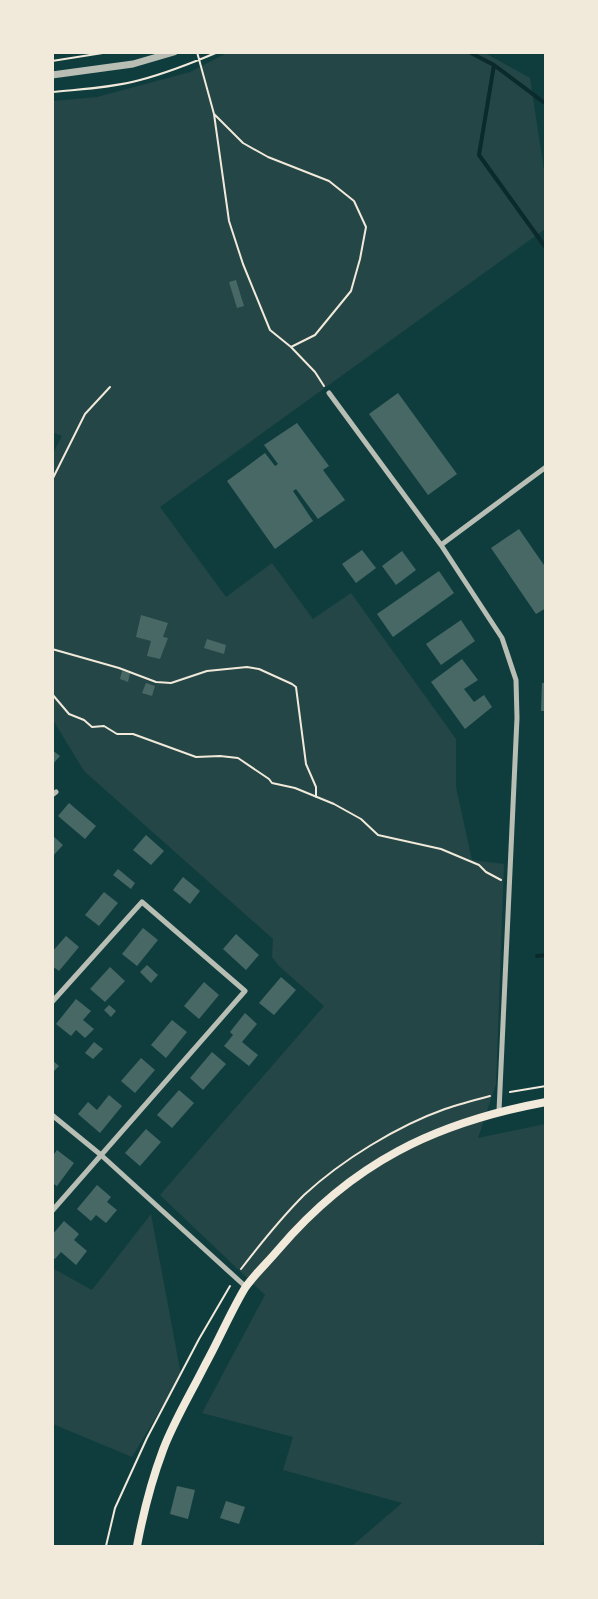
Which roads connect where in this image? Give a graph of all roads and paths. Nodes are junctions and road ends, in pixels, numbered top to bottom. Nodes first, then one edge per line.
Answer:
1 (109, 52) edge
2 (174, 52) edge
3 (197, 52) edge
4 (218, 52) edge
5 (199, 60) junction
6 (52, 61) edge
7 (52, 75) edge
8 (52, 92) edge
9 (214, 114) junction
10 (291, 347) junction
11 (110, 387) dead end
12 (329, 393) joint
13 (546, 467) edge
14 (52, 480) edge
15 (441, 545) junction
16 (52, 649) edge
17 (52, 694) edge
18 (316, 797) junction
19 (509, 885) junction
20 (52, 1002) edge
21 (546, 1086) edge
22 (499, 1093) junction
23 (546, 1102) edge
24 (499, 1110) junction
25 (52, 1115) edge
26 (101, 1155) junction
27 (52, 1210) edge
28 (234, 1277) junction
29 (246, 1287) junction
30 (106, 1546) edge
31 (137, 1546) edge

1 - 6 path
2 - 7 street
3 - 5 path
4 - 5 path
5 - 8 path
5 - 9 path
9 - 10 path
9 - 10 path
10 - 12 path
11 - 14 path
12 - 15 street
13 - 15 street
15 - 19 street
16 - 18 path
17 - 18 path
18 - 19 path
19 - 22 street
20 - 26 street
21 - 22 path
22 - 24 street
22 - 28 path
23 - 24 main road
24 - 29 main road
25 - 26 street
26 - 27 street
26 - 28 street
28 - 29 street
28 - 30 path
29 - 31 main road

